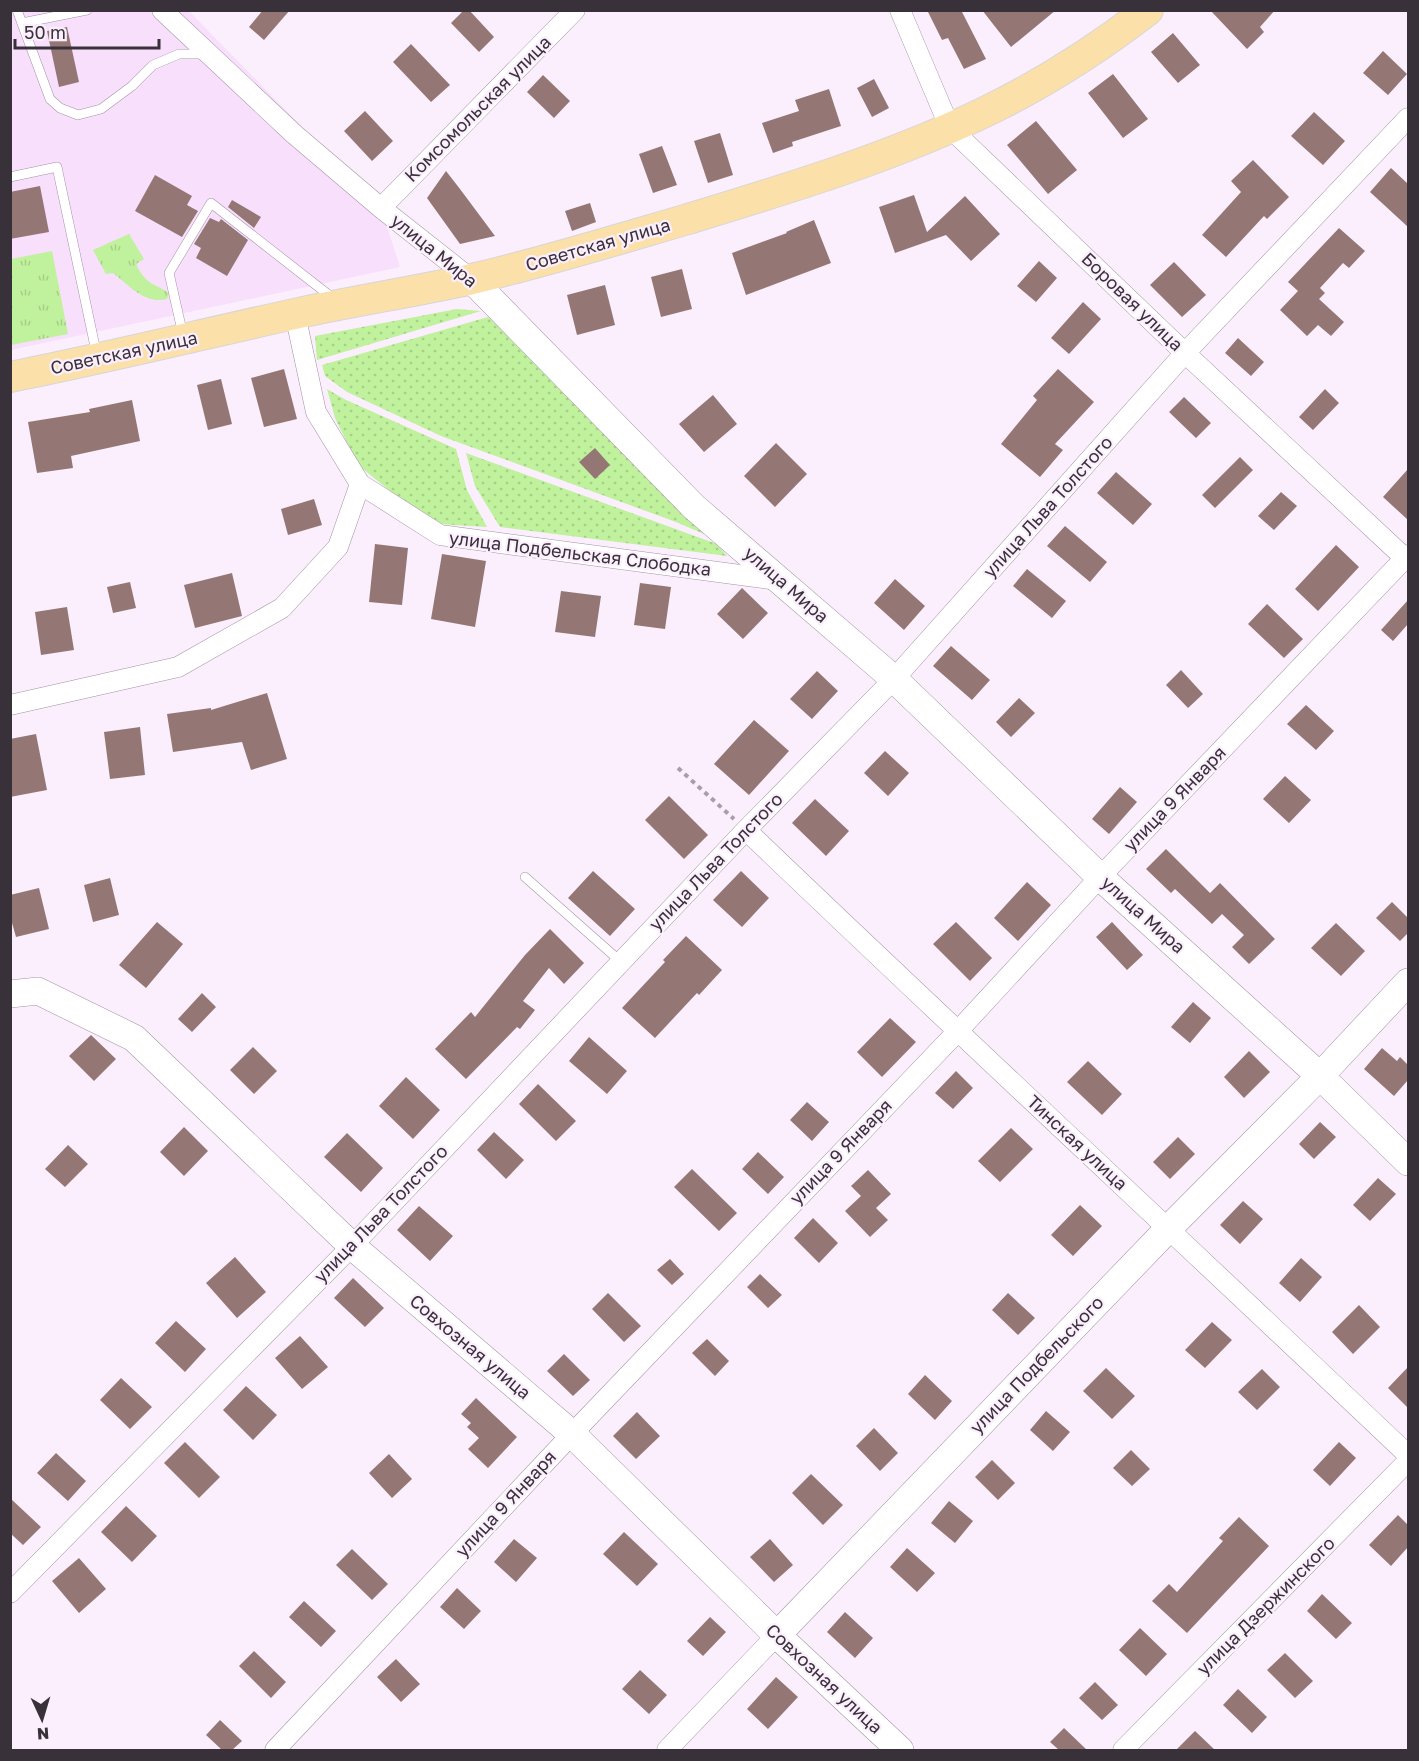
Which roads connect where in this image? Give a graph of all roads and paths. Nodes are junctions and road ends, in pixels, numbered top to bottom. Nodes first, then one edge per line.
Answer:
1 (17, 10) edge
2 (87, 10) edge
3 (162, 10) edge
4 (575, 10) edge
5 (900, 10) edge
6 (1148, 10) edge
7 (22, 22) junction
8 (207, 54) junction
9 (1408, 118) edge
10 (950, 128) junction
11 (10, 177) edge
12 (381, 208) junction
13 (471, 279) junction
14 (340, 305) junction
15 (295, 314) junction
16 (184, 340) junction
17 (1185, 353) junction
18 (98, 359) junction
19 (10, 377) edge
20 (360, 484) junction
21 (1407, 558) edge
22 (779, 580) junction
23 (894, 679) junction
24 (10, 705) edge
25 (678, 768) dead end
26 (746, 830) junction
27 (525, 877) dead end
28 (1100, 877) junction
29 (620, 961) junction
30 (1408, 982) edge
31 (10, 994) edge
32 (957, 1032) junction
33 (1320, 1076) junction
34 (1408, 1162) edge
35 (1169, 1228) junction
36 (352, 1246) junction
37 (572, 1434) junction
38 (1408, 1455) edge
39 (1408, 1461) edge
40 (10, 1593) edge
41 (777, 1635) junction
42 (275, 1750) edge
43 (667, 1750) edge
44 (900, 1750) edge
45 (1122, 1750) edge

1 - 7 lane
2 - 7 lane
3 - 8 street, улица Мира
4 - 12 street, Комсомольская улица
5 - 10 street, Боровая улица
6 - 10 main road, Советская улица
7 - 8 lane
8 - 12 street, улица Мира
9 - 17 street, улица Льва Толстого
10 - 13 main road, Советская улица
10 - 17 street, Боровая улица
11 - 18 lane
12 - 13 street, улица Мира
13 - 14 main road, Советская улица
13 - 22 main road, улица Мира
14 - 15 main road, Советская улица
14 - 16 lane
15 - 16 main road, Советская улица
15 - 20 street
16 - 18 main road, Советская улица
17 - 21 street, Боровая улица
17 - 23 street, улица Льва Толстого
18 - 19 main road, Советская улица
20 - 22 street, улица Подбельская Слободка
20 - 24 street
21 - 28 street, улица 9 Января
22 - 23 main road, улица Мира
23 - 26 street, улица Льва Толстого
23 - 28 main road, улица Мира
25 - 26 path
26 - 29 street, улица Льва Толстого
26 - 32 street, Тинская улица
27 - 29 lane
28 - 32 street, улица 9 Января
28 - 33 main road, улица Мира
29 - 36 street, улица Льва Толстого
30 - 33 main road, улица Подбельского
31 - 36 main road, Совхозная улица
32 - 35 street, Тинская улица
32 - 37 street, улица 9 Января
33 - 34 main road, улица Мира
33 - 35 main road, улица Подбельского
35 - 38 street, Тинская улица
35 - 41 main road, улица Подбельского
36 - 37 main road, Совхозная улица
36 - 40 street, улица Льва Толстого
37 - 41 main road, Совхозная улица
37 - 42 street, улица 9 Января
39 - 45 street, улица Дзержинского
41 - 43 street, улица Подбельского
41 - 44 main road, Совхозная улица

